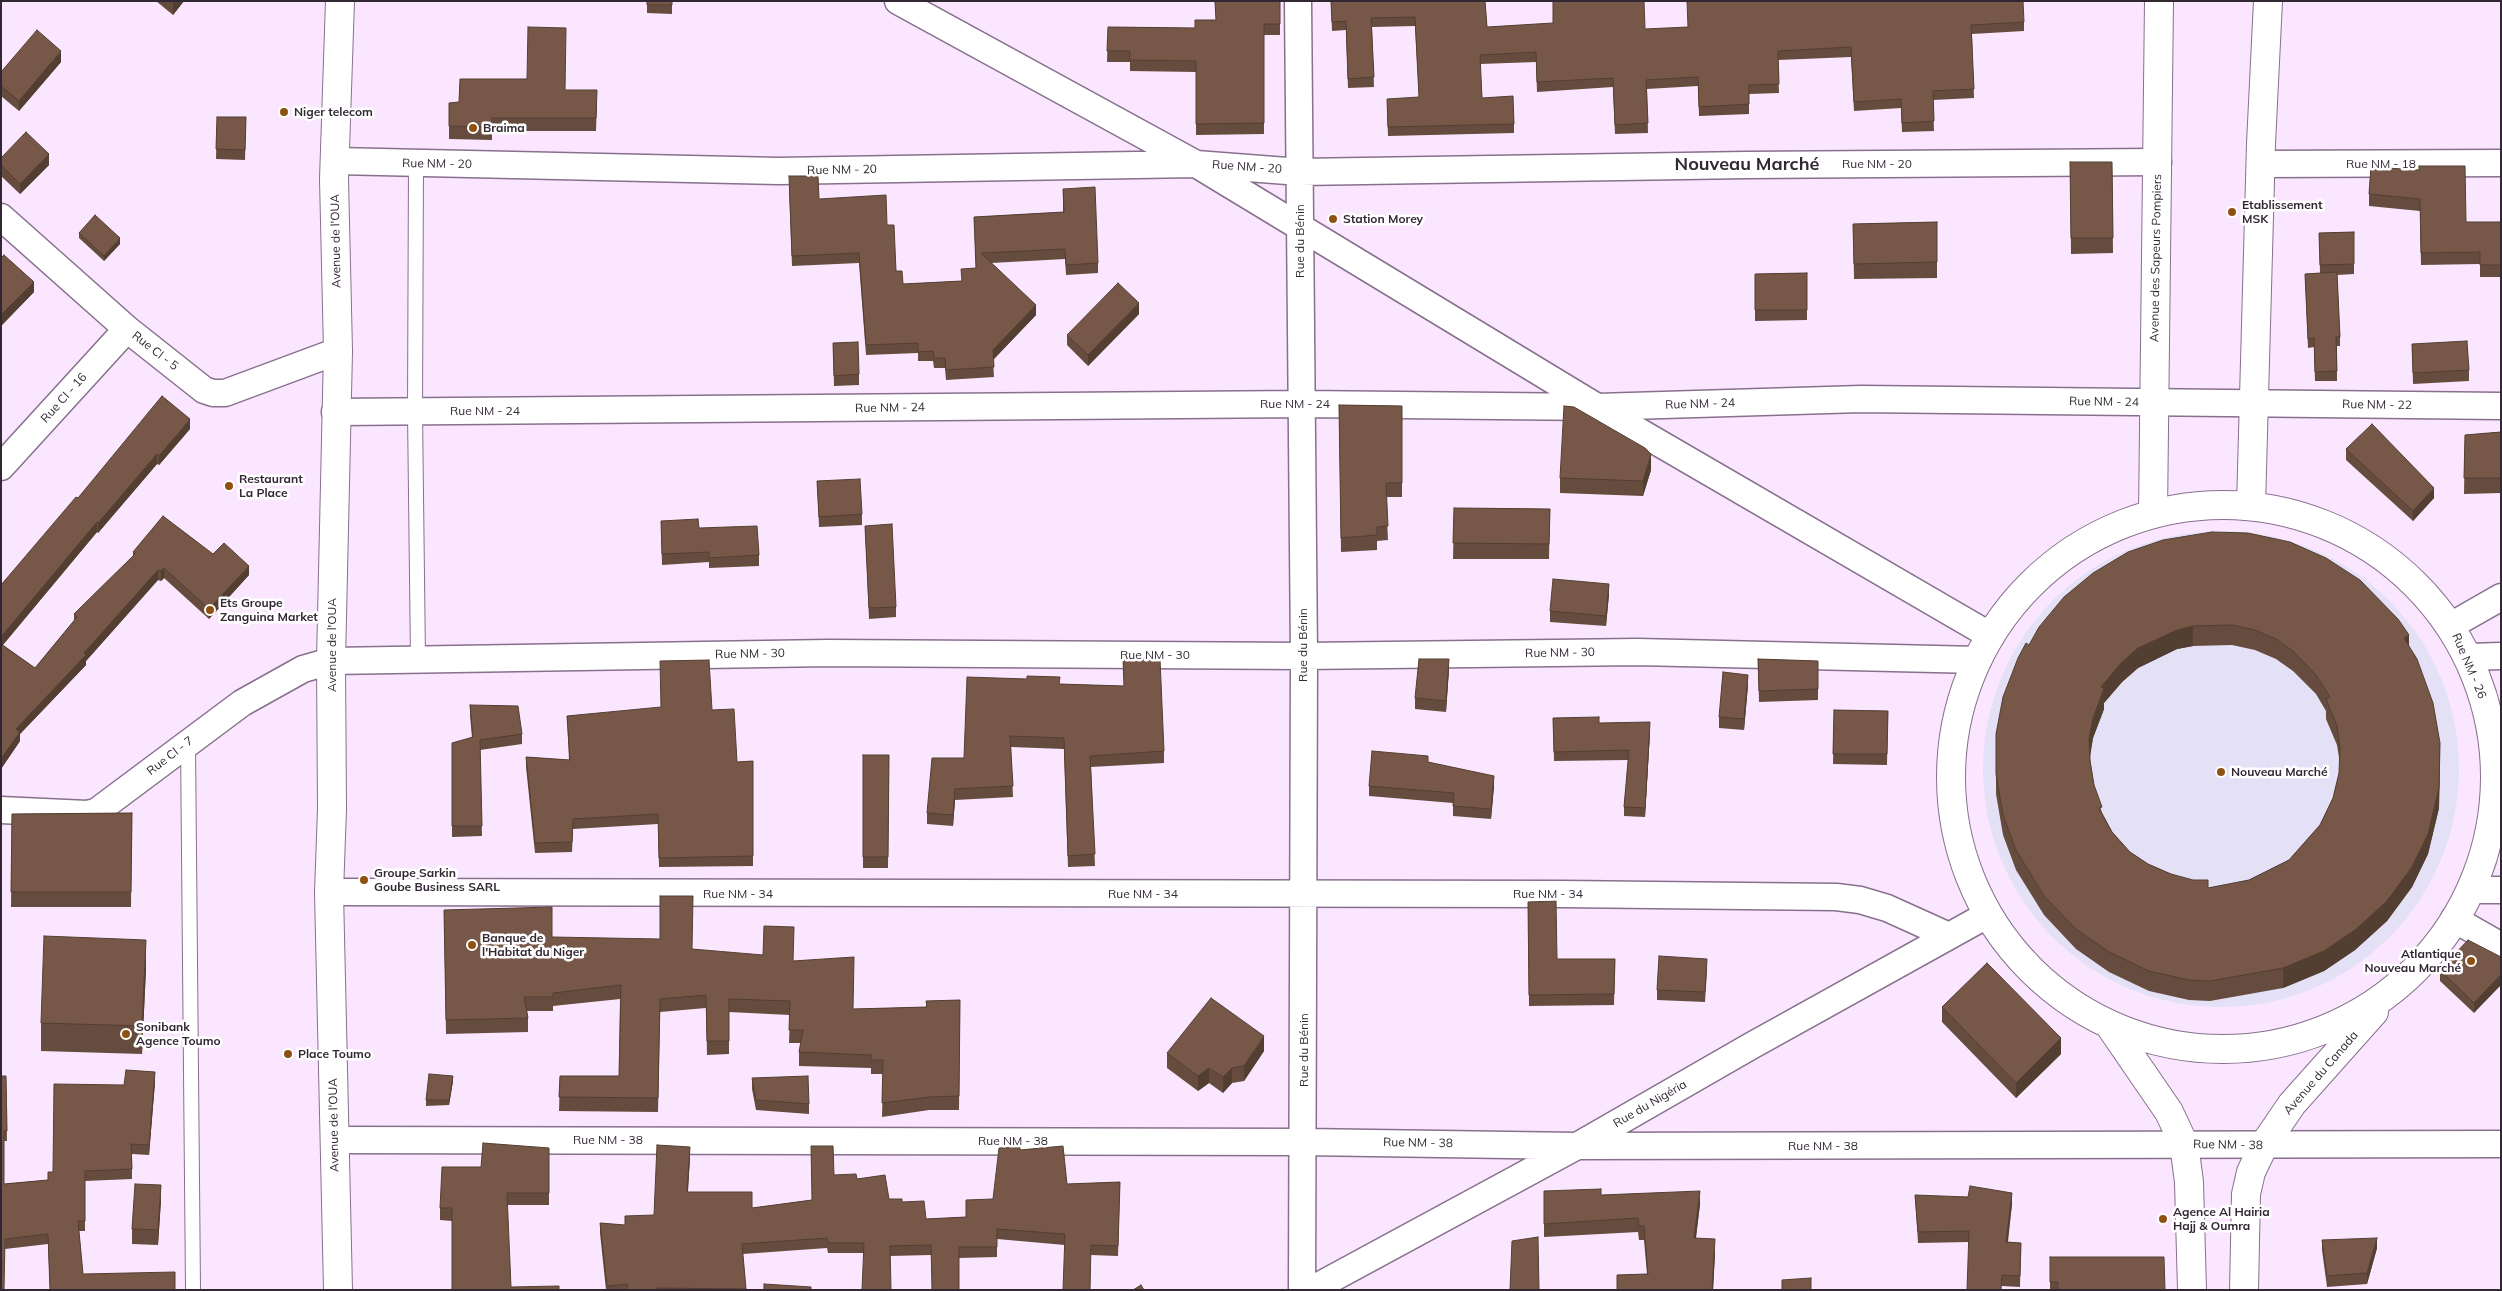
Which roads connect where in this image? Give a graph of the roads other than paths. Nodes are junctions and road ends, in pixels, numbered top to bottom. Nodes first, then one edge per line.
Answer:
1 (340, 1) edge
2 (898, 1) edge
3 (1298, 1) edge
4 (2159, 1) edge
5 (2268, 1) edge
6 (336, 161) junction
7 (2158, 162) junction
8 (416, 163) junction
9 (2501, 163) edge
10 (1196, 164) junction
11 (2260, 164) junction
12 (1300, 172) junction
13 (1, 217) edge
14 (1300, 227) junction
15 (127, 329) junction
16 (338, 351) junction
17 (2154, 403) junction
18 (2254, 403) junction
19 (1301, 404) junction
20 (2501, 406) edge
21 (1596, 407) junction
22 (335, 412) junction
23 (415, 412) junction
24 (1, 468) edge
25 (2251, 506) junction
26 (2153, 514) junction
27 (2501, 598) edge
28 (2452, 625) junction
29 (1991, 636) junction
30 (1304, 656) junction
31 (2501, 656) edge
32 (2468, 657) junction
33 (418, 660) junction
34 (1978, 660) junction
35 (331, 661) junction
36 (188, 742) junction
37 (1, 810) edge
38 (2470, 890) junction
39 (2501, 890) edge
40 (329, 892) junction
41 (1304, 894) junction
42 (1987, 915) junction
43 (2454, 919) junction
44 (1949, 936) junction
45 (2501, 946) edge
46 (2401, 982) junction
47 (2110, 1026) junction
48 (335, 1140) junction
49 (1304, 1142) junction
50 (2184, 1144) junction
51 (2501, 1144) edge
52 (1578, 1146) junction
53 (2264, 1146) junction
54 (193, 1290) edge
55 (338, 1290) edge
56 (1302, 1290) edge
57 (1311, 1290) edge
58 (2192, 1290) edge
59 (2244, 1290) edge

1 - 6 street, Avenue de l'OUA
2 - 10 street
3 - 12 street, Rue du Bénin
4 - 7 street, Avenue des Sapeurs Pompiers
5 - 11 street
6 - 8 street, Rue NM - 20
6 - 16 street, Avenue de l'OUA
7 - 12 street, Rue NM - 20
7 - 17 street, Avenue des Sapeurs Pompiers
8 - 10 street, Rue NM - 20
8 - 23 lane
9 - 11 street, Rue NM - 18
10 - 12 street, Rue NM - 20
10 - 14 street
11 - 18 street
12 - 14 street, Rue du Bénin
13 - 15 street, Rue CI - 5
14 - 19 street, Rue du Bénin
14 - 21 street
15 - 16 street, Rue CI - 5
15 - 24 street, Rue CI - 16
16 - 22 street, Avenue de l'OUA
17 - 18 street, Rue NM - 24
17 - 21 street, Rue NM - 24
17 - 26 street, Avenue des Sapeurs Pompiers
18 - 20 street, Rue NM - 22
18 - 25 street
19 - 21 street, Rue NM - 24
19 - 23 street, Rue NM - 24
19 - 30 street, Rue du Bénin
21 - 29 street
22 - 23 street, Rue NM - 24
22 - 35 street, Avenue de l'OUA
23 - 33 lane
25 - 26 street, Rue NM - 26
25 - 28 street, Rue NM - 26
26 - 29 street, Rue NM - 26
27 - 28 street
28 - 32 street, Rue NM - 26
29 - 34 street, Rue NM - 26
30 - 33 street, Rue NM - 30
30 - 34 street, Rue NM - 30
30 - 41 street, Rue du Bénin
31 - 32 street
32 - 38 street, Rue NM - 26
33 - 35 street, Rue NM - 30
34 - 42 street, Rue NM - 26
35 - 36 street, Rue CI - 7
35 - 40 street, Avenue de l'OUA
36 - 37 street, Rue CI - 7
36 - 54 lane
38 - 39 street
38 - 43 street, Rue NM - 26
40 - 41 street, Rue NM - 34
40 - 48 street, Avenue de l'OUA
41 - 44 street, Rue NM - 34
41 - 49 street, Rue du Bénin
42 - 44 street, Rue du Nigéria
42 - 47 street, Rue NM - 26
43 - 45 street
43 - 46 street, Rue NM - 26
44 - 52 street, Rue du Nigéria
46 - 47 street, Rue NM - 26
46 - 53 street, Avenue du Canada
47 - 50 street
48 - 49 street, Rue NM - 38
48 - 55 street, Avenue de l'OUA
49 - 52 street, Rue NM - 38
49 - 56 street, Rue du Bénin
50 - 52 street, Rue NM - 38
50 - 53 street, Rue NM - 38
50 - 58 street
51 - 53 street, Rue NM - 38
52 - 57 street, Rue du Nigéria
53 - 59 street, Avenue du Canada

